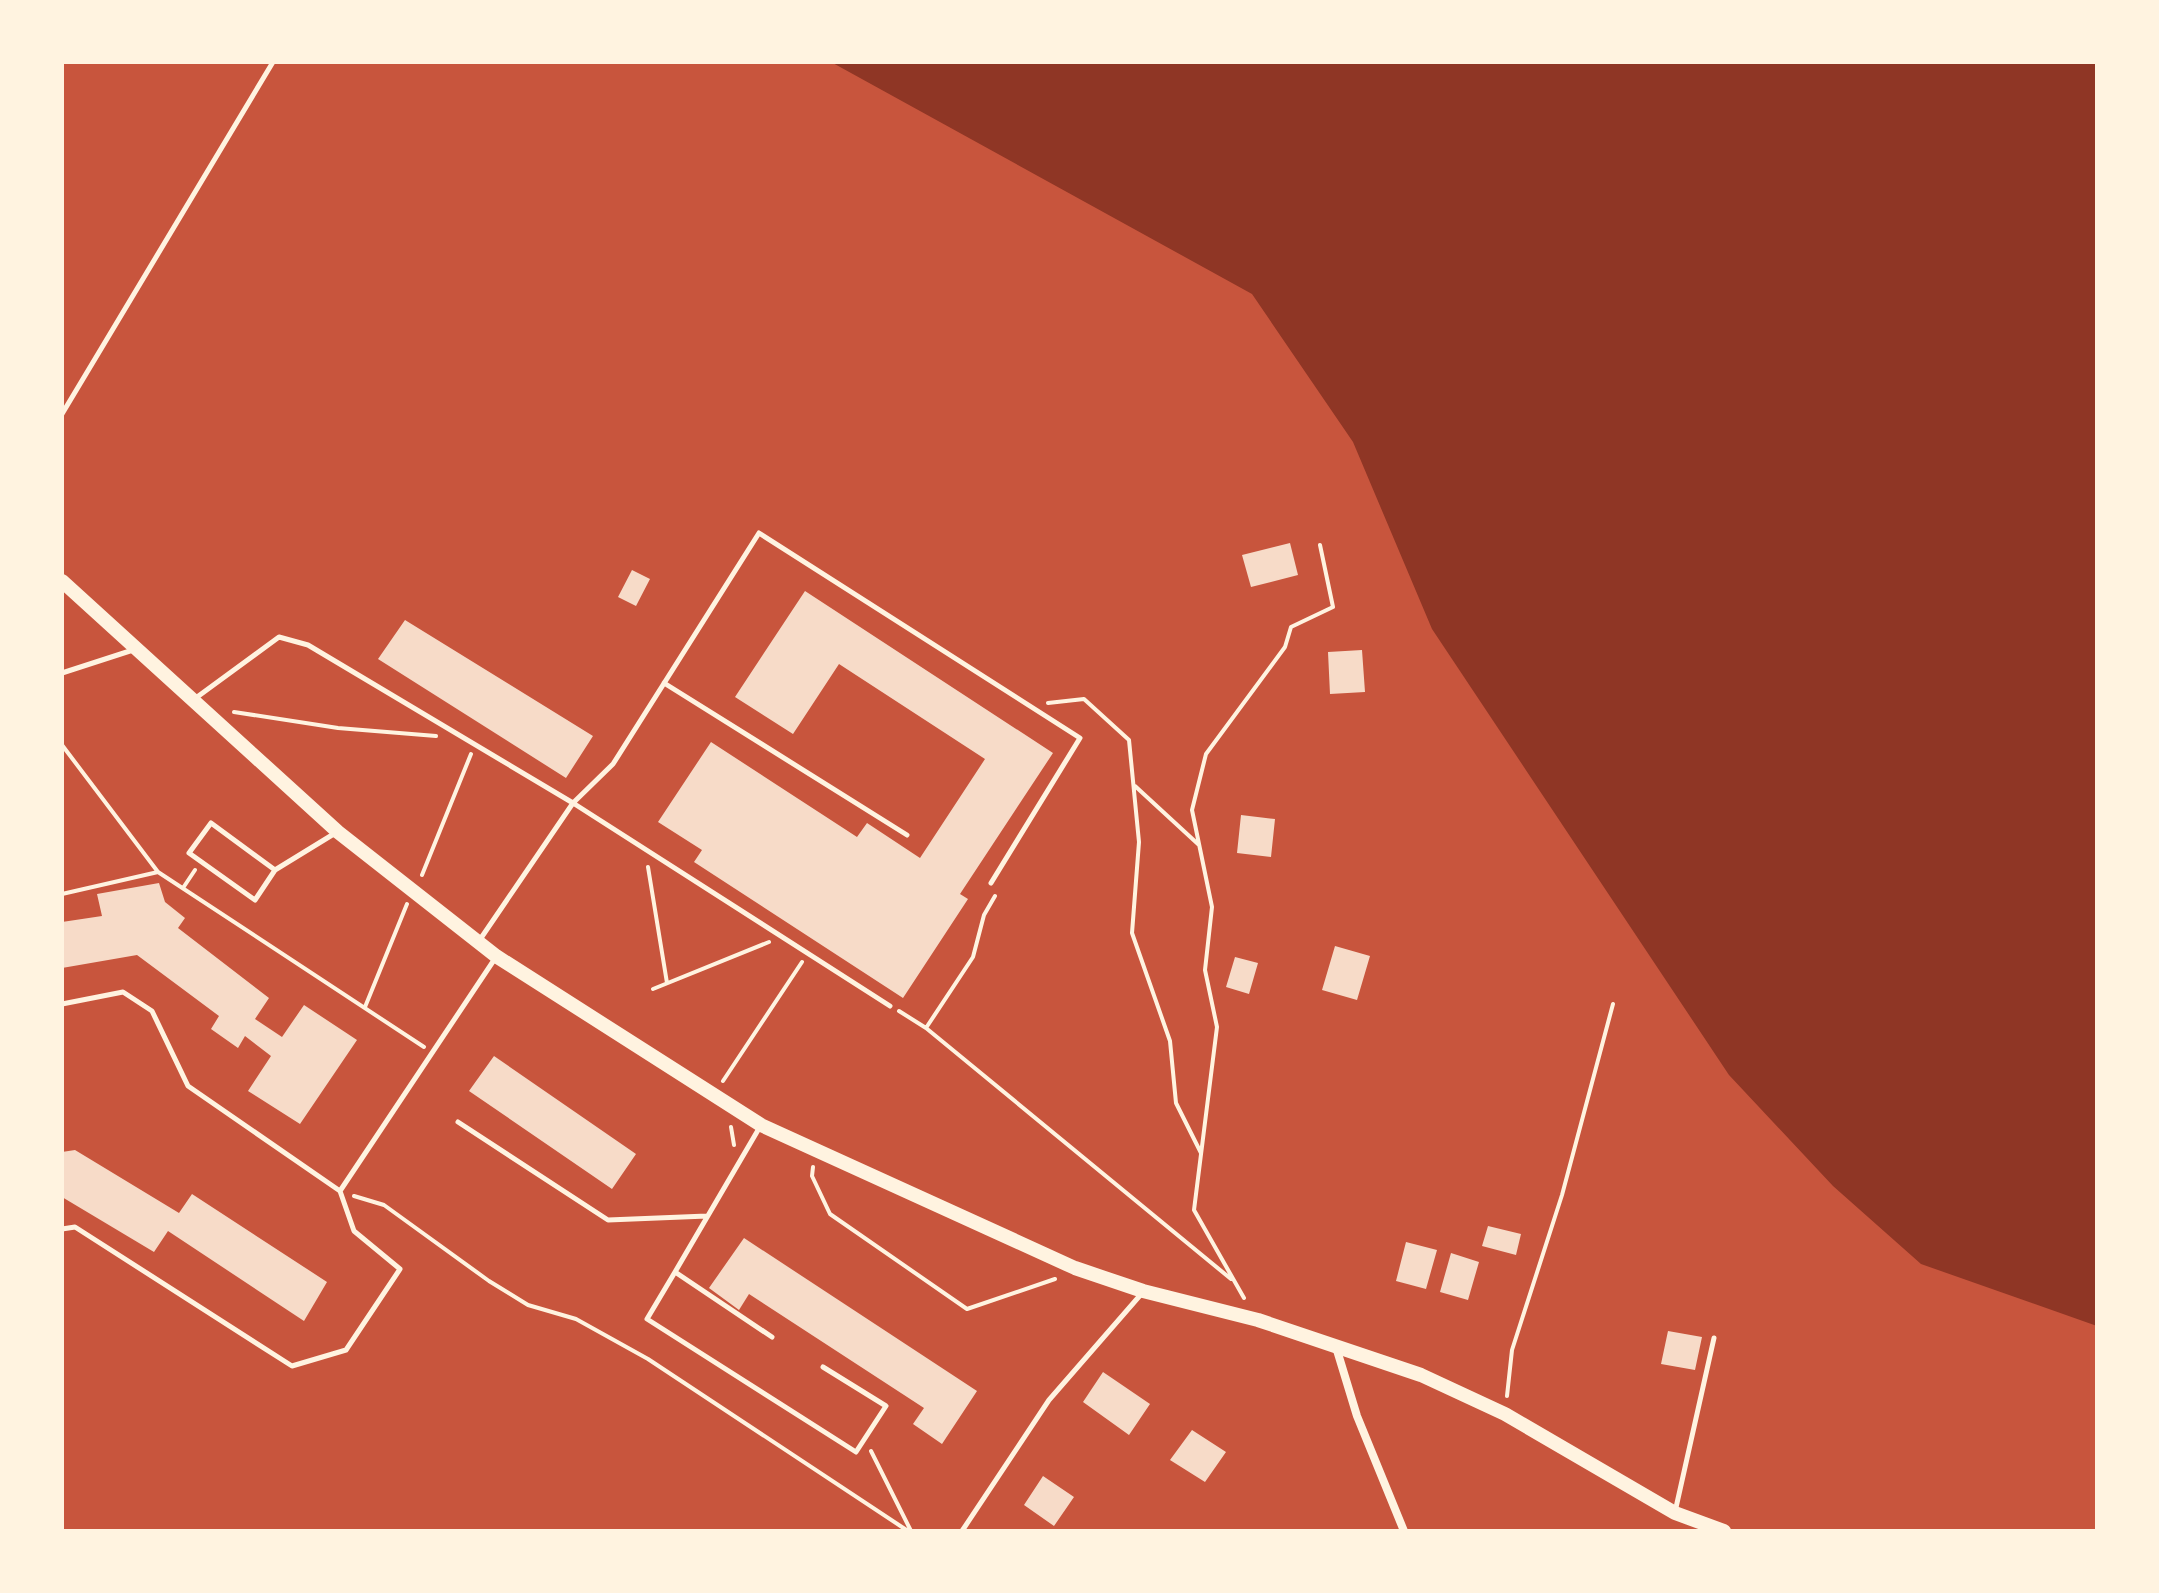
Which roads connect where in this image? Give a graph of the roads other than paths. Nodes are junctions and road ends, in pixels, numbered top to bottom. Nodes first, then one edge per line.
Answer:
1 (273, 62) edge
2 (62, 414) edge
3 (62, 581) edge
4 (136, 649) junction
5 (62, 673) edge
6 (664, 683) junction
7 (193, 701) junction
8 (573, 803) junction
9 (338, 832) junction
10 (907, 835) dead end
11 (275, 870) junction
12 (991, 883) road end
13 (479, 942) junction
14 (496, 956) junction
15 (62, 1004) edge
16 (890, 1006) road end
17 (458, 1122) dead end
18 (761, 1125) junction
19 (340, 1191) junction
20 (708, 1216) junction
21 (62, 1229) edge
22 (675, 1272) junction
23 (1143, 1291) junction
24 (772, 1337) dead end
25 (1714, 1338) dead end
26 (1336, 1347) junction
27 (823, 1367) dead end
28 (1675, 1513) junction
29 (962, 1531) edge
30 (1404, 1531) edge
31 (1724, 1531) edge

1 - 2 lane
3 - 4 street
4 - 5 lane
4 - 7 street
6 - 8 lane
6 - 10 lane
6 - 12 lane
7 - 8 lane
7 - 9 street
8 - 13 lane
8 - 16 lane
9 - 11 lane
9 - 13 street
11 - 11 lane
13 - 14 street
14 - 18 street
14 - 19 lane
15 - 19 lane
17 - 20 lane
18 - 20 lane
18 - 23 street
19 - 21 lane
20 - 22 lane
22 - 24 lane
22 - 27 lane
23 - 26 street
23 - 29 lane
25 - 28 lane
26 - 28 street
26 - 30 street
28 - 31 street

